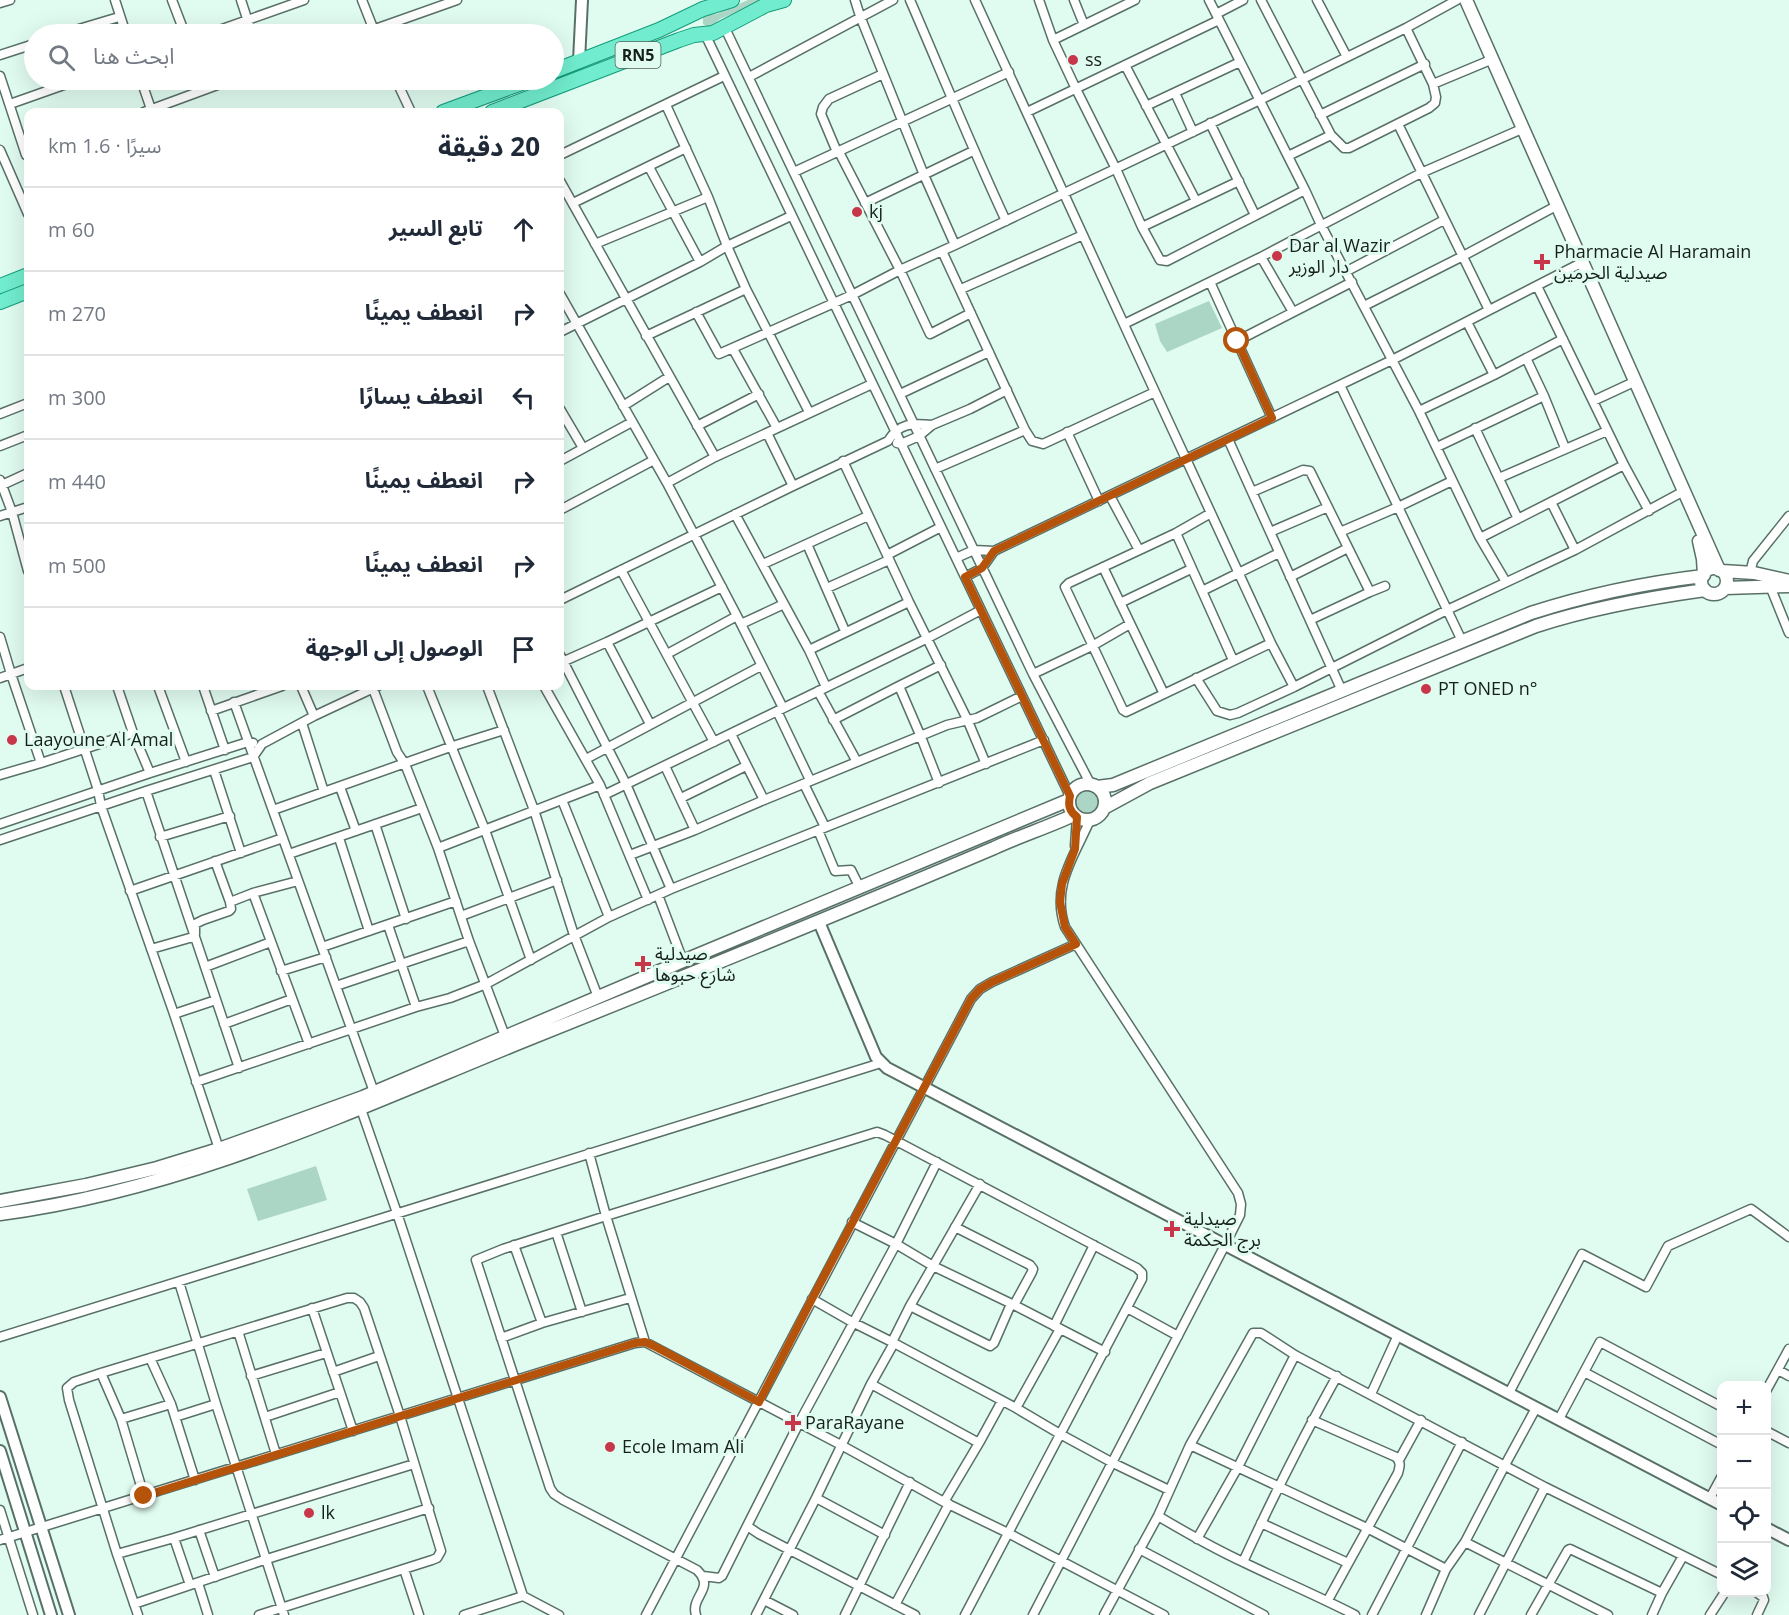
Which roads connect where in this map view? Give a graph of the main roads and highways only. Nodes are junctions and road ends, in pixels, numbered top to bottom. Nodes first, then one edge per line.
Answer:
1 (732, 0) edge
2 (784, 0) edge
3 (1466, 0) edge
4 (703, 9) junction
5 (705, 34) junction
6 (564, 67) edge
7 (564, 84) edge
8 (504, 90) edge
9 (548, 90) edge
10 (454, 108) edge
11 (502, 108) edge
12 (24, 277) edge
13 (0, 286) edge
14 (24, 293) edge
15 (0, 302) edge
16 (1691, 508) junction
17 (1720, 571) junction
18 (1703, 576) junction
19 (1789, 581) edge
20 (1789, 586) edge
21 (1725, 588) junction
22 (1705, 590) junction
23 (1094, 786) junction
24 (1069, 798) junction
25 (1104, 808) junction
26 (1075, 816) junction
27 (0, 1201) edge
28 (0, 1214) edge

1 - 4 main road, RN5
2 - 5 main road, RN5
3 - 16 main road
4 - 5 main road
4 - 6 main road, RN5
5 - 7 main road, RN5
8 - 10 main road
9 - 11 main road, RN5
12 - 13 main road
14 - 15 main road
16 - 17 main road
16 - 18 main road
17 - 18 main road
17 - 19 main road
17 - 21 main road
18 - 22 main road
18 - 23 main road
20 - 21 main road
21 - 22 main road
22 - 25 main road
23 - 24 main road
23 - 25 main road
24 - 26 main road
24 - 27 main road
25 - 26 main road
26 - 28 main road

